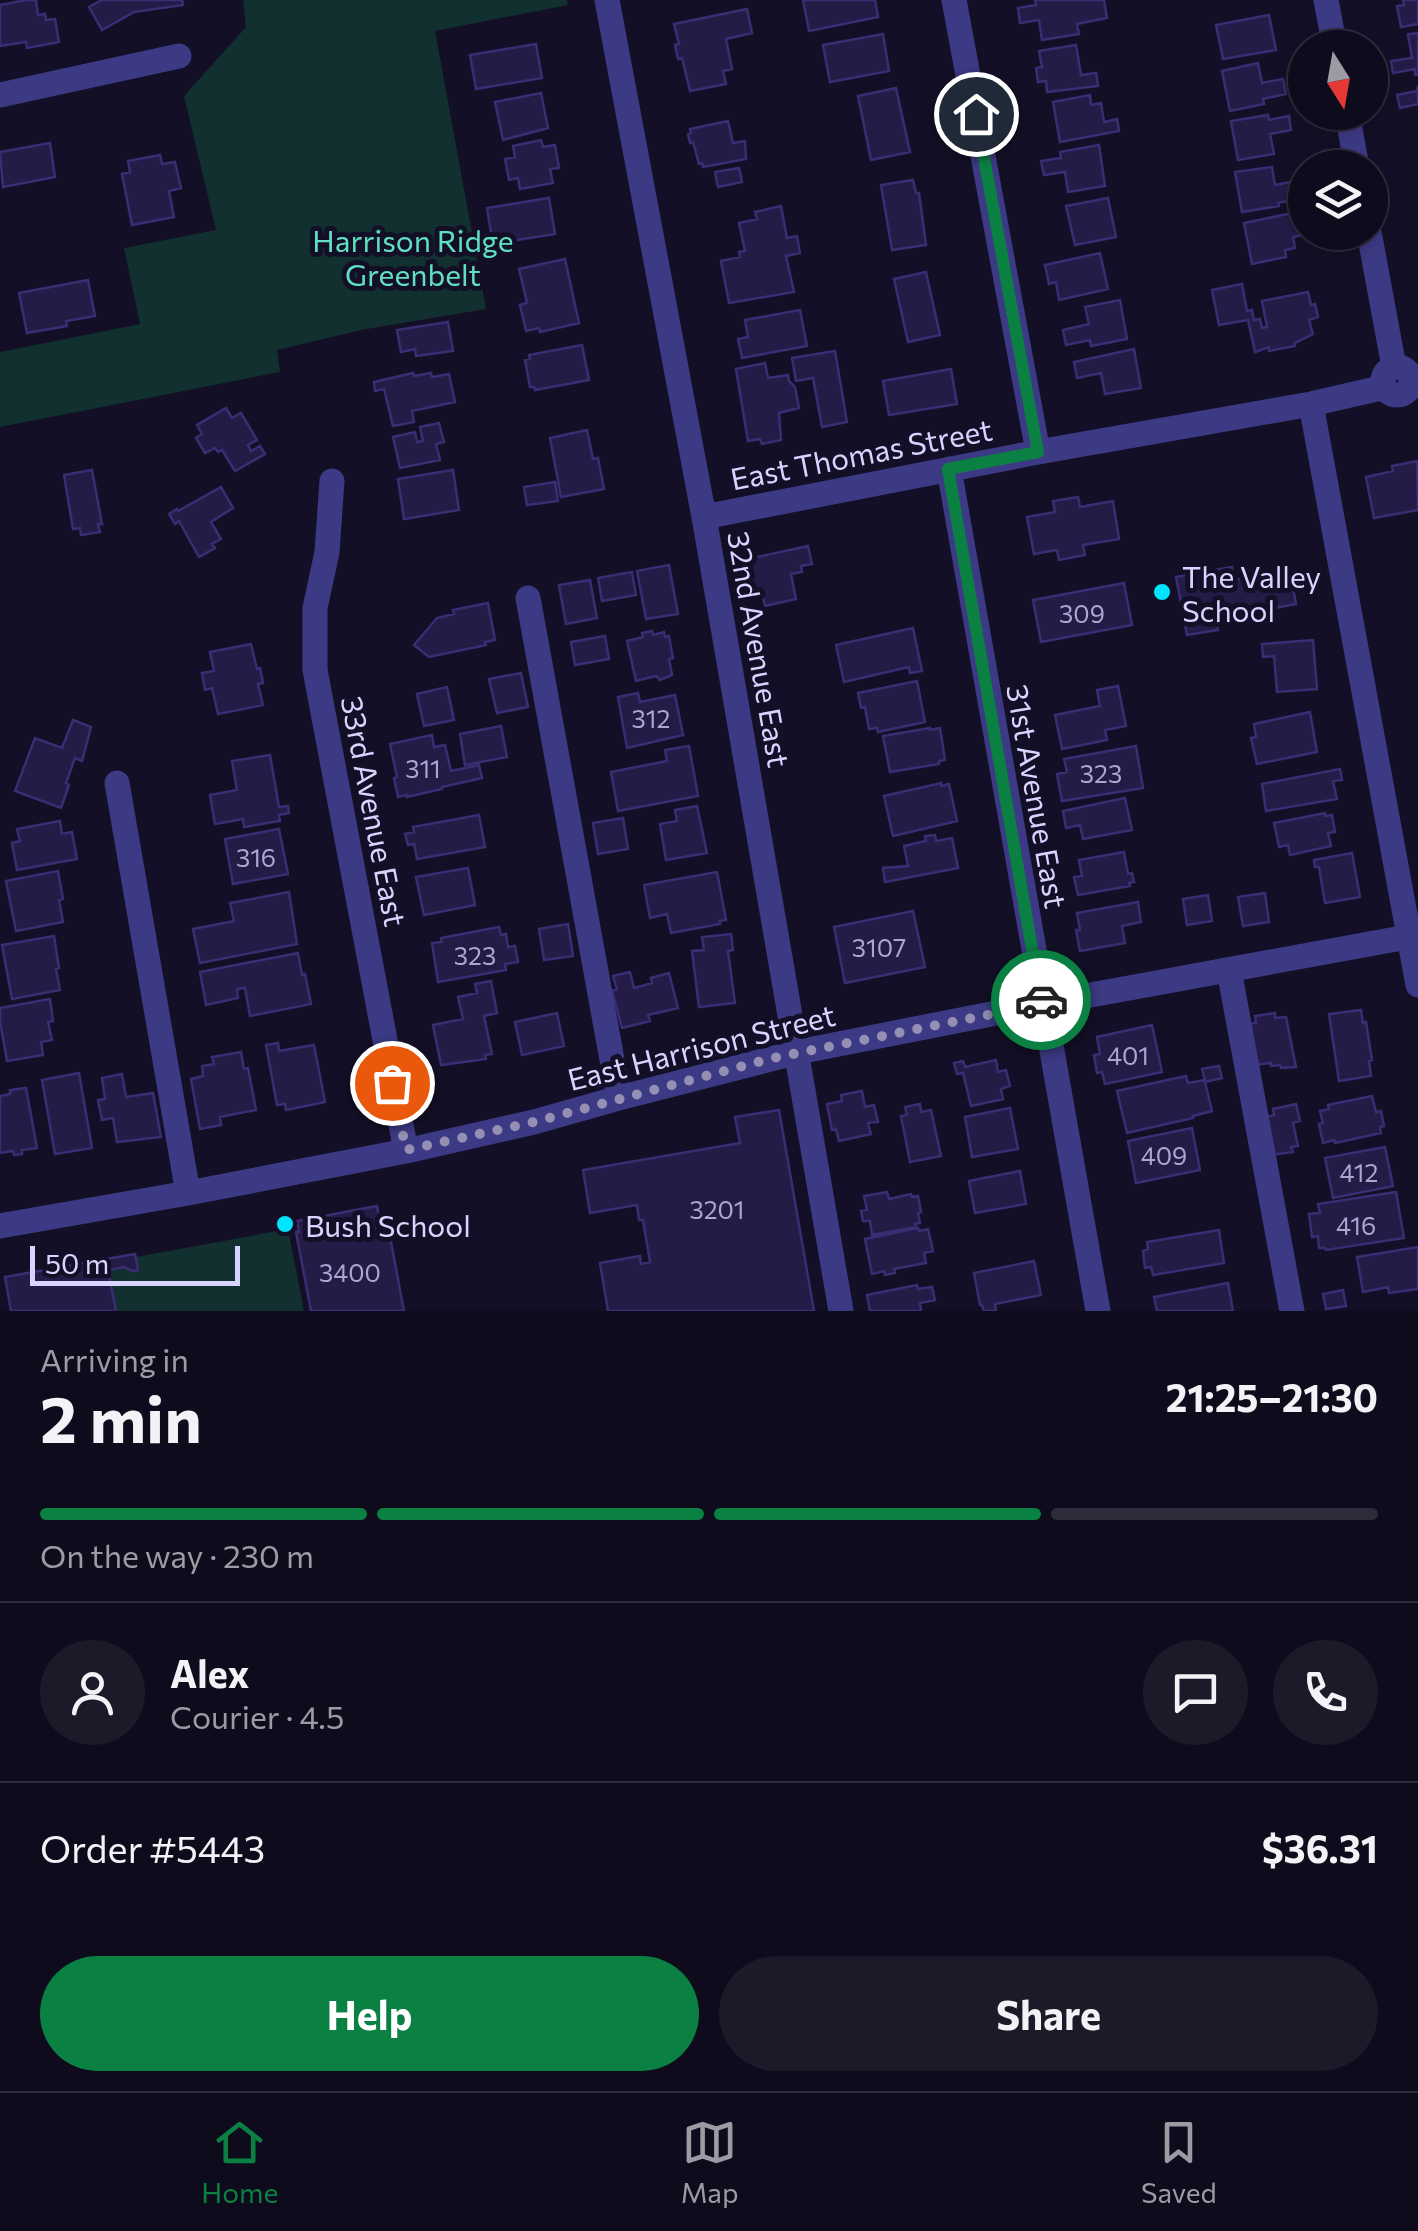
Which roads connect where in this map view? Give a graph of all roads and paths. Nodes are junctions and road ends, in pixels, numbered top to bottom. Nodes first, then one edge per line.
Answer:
1 (606, 0) edge
2 (954, 0) edge
3 (1326, 0) edge
4 (1332, 30) edge
5 (179, 56) dead end
6 (0, 94) edge
7 (1373, 250) edge
8 (1402, 379) edge
9 (1311, 404) junction
10 (1038, 452) junction
11 (948, 469) junction
12 (332, 481) dead end
13 (704, 517) junction
14 (528, 598) dead end
15 (117, 783) dead end
16 (1414, 936) edge
17 (1228, 970) junction
18 (1418, 985) edge
19 (1042, 1004) junction
20 (798, 1052) junction
21 (619, 1098) junction
22 (406, 1150) junction
23 (188, 1193) junction
24 (0, 1226) edge
25 (841, 1311) edge
26 (1098, 1311) edge
27 (1292, 1311) edge

1 - 13 street, 32nd Avenue East
2 - 10 street
3 - 4 street
5 - 6 street
7 - 8 street
8 - 9 street, East Thomas Street
9 - 10 street, East Thomas Street
9 - 16 street
10 - 11 street, East Thomas Street
11 - 13 street, East Thomas Street
11 - 19 street, 31st Avenue East
12 - 22 street, 33rd Avenue East
13 - 20 street, 32nd Avenue East
14 - 21 street
15 - 23 street
16 - 17 street, East Harrison Street
16 - 18 street
17 - 19 street, East Harrison Street
17 - 27 street
19 - 20 street, East Harrison Street
19 - 26 street, 31st Avenue East
20 - 21 street, East Harrison Street
20 - 25 street, 32nd Avenue East
21 - 22 street, East Harrison Street
22 - 23 street, East Harrison Street
23 - 24 street, East Harrison Street

